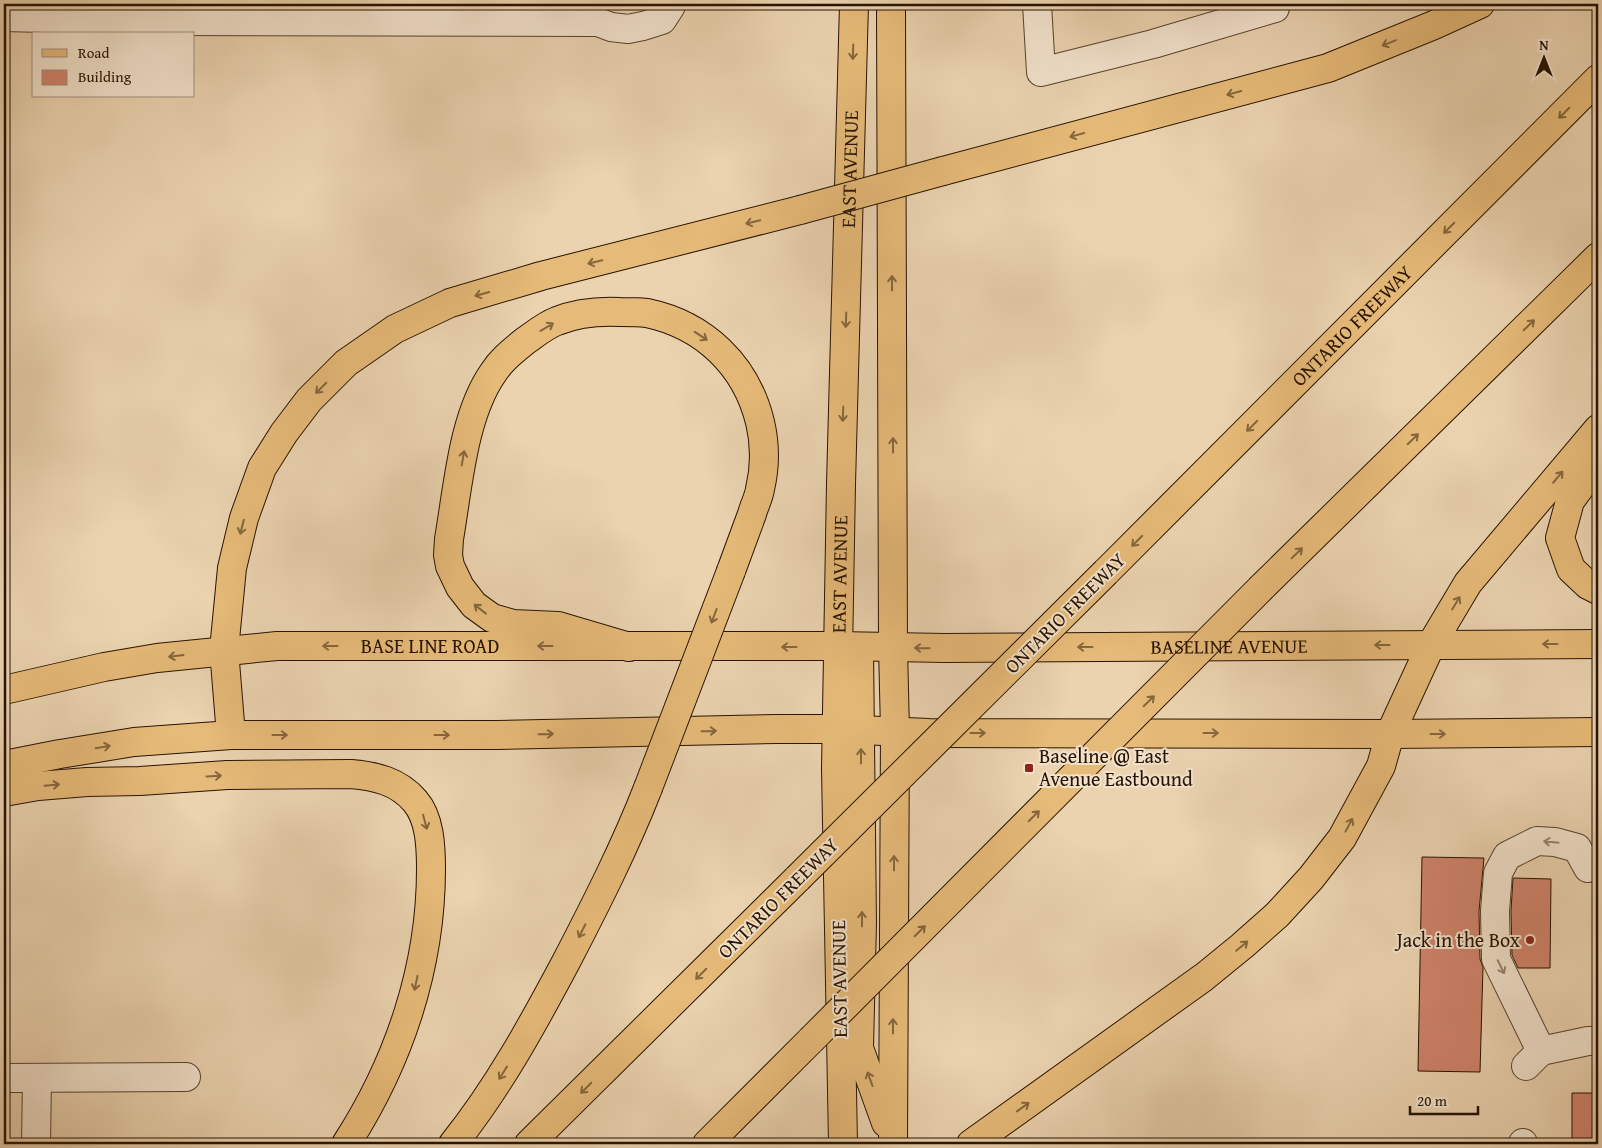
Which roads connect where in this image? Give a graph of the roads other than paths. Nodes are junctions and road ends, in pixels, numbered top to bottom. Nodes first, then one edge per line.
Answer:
1 (854, 4) edge
2 (891, 4) edge
3 (1037, 4) edge
4 (1480, 4) edge
5 (1275, 8) dead end
6 (667, 12) edge
7 (332, 13) edge
8 (4, 17) edge
9 (1598, 78) edge
10 (1598, 257) edge
11 (1598, 429) edge
12 (1598, 463) edge
13 (1598, 590) edge
14 (1598, 644) edge
15 (1431, 645) junction
16 (629, 647) junction
17 (849, 647) junction
18 (893, 647) junction
19 (224, 650) junction
20 (4, 690) edge
21 (848, 730) junction
22 (895, 731) junction
23 (1598, 732) edge
24 (1390, 734) junction
25 (231, 735) junction
26 (4, 765) edge
27 (4, 792) edge
28 (1588, 868) dead end
29 (1598, 1041) edge
30 (186, 1077) dead end
31 (4, 1078) edge
32 (37, 1078) junction
33 (978, 1140) edge
34 (893, 1143) edge
35 (36, 1144) edge
36 (346, 1144) edge
37 (453, 1144) edge
38 (529, 1144) edge
39 (707, 1144) edge
40 (842, 1144) edge

1 -> 17 main road, EAST AVENUE
18 -> 2 main road, EAST AVENUE
3 - 5 street
4 -> 19 main road, bridge
6 - 7 street
7 - 8 street
9 -> 38 main road, ONTARIO FREEWAY, bridge
39 -> 10 main road, bridge
15 -> 11 main road
12 - 13 main road
14 -> 15 main road, BASELINE AVENUE
15 -> 18 main road, BASELINE AVENUE
15 - 24 main road
17 -> 16 main road, BASE LINE ROAD
16 -> 19 main road, BASE LINE ROAD
16 -> 37 main road, bridge
17 - 18 main road, BASELINE AVENUE
17 - 21 main road, EAST AVENUE
18 - 22 main road, EAST AVENUE
19 -> 20 main road, BASE LINE ROAD
19 - 25 main road
21 - 22 main road
25 -> 21 main road
34 -> 21 main road
21 - 40 main road, EAST AVENUE
22 -> 24 main road
34 -> 22 main road, EAST AVENUE
24 -> 23 main road
33 -> 24 main road
26 -> 25 main road
27 -> 36 main road
28 -> 29 street
30 - 32 street
31 - 32 street
32 - 35 street

